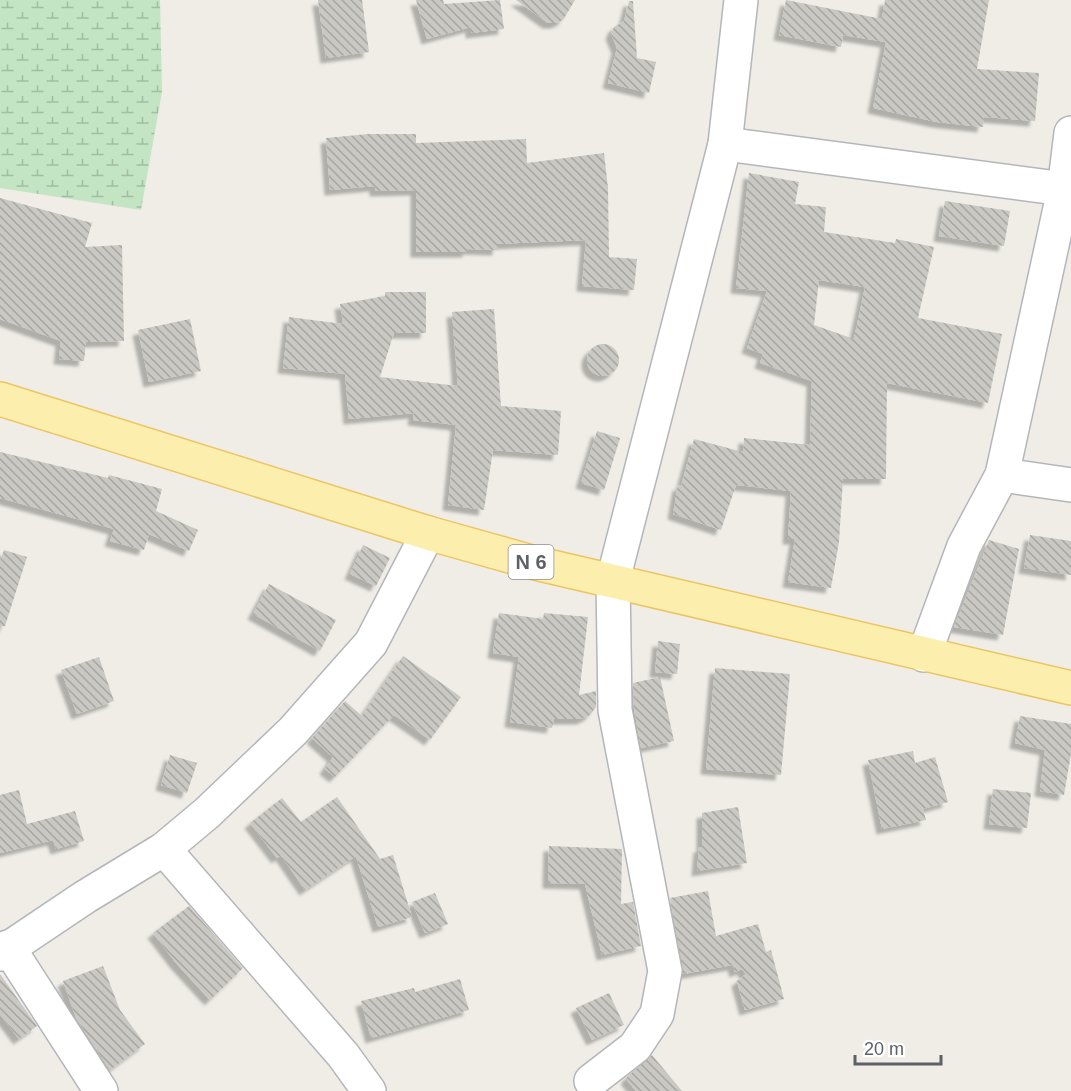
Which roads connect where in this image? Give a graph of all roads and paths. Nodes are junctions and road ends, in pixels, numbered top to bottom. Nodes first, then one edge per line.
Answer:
1 (741, 0) edge
2 (1071, 133) edge
3 (726, 144) junction
4 (1068, 190) edge
5 (0, 399) edge
6 (1002, 475) junction
7 (1071, 485) edge
8 (428, 533) junction
9 (613, 580) junction
10 (924, 655) junction
11 (1071, 688) edge
12 (164, 849) junction
13 (4, 950) edge
14 (591, 1081) dead end
15 (100, 1091) edge
16 (369, 1091) edge

1 - 3 street
2 - 4 street
3 - 4 street
3 - 9 street
4 - 6 street
5 - 8 main road, N 6
6 - 7 street
6 - 10 street
8 - 9 main road, N 6
8 - 12 street
9 - 10 main road, N 6
9 - 14 street
10 - 11 main road, N 6
12 - 13 street
12 - 16 street
13 - 15 street

